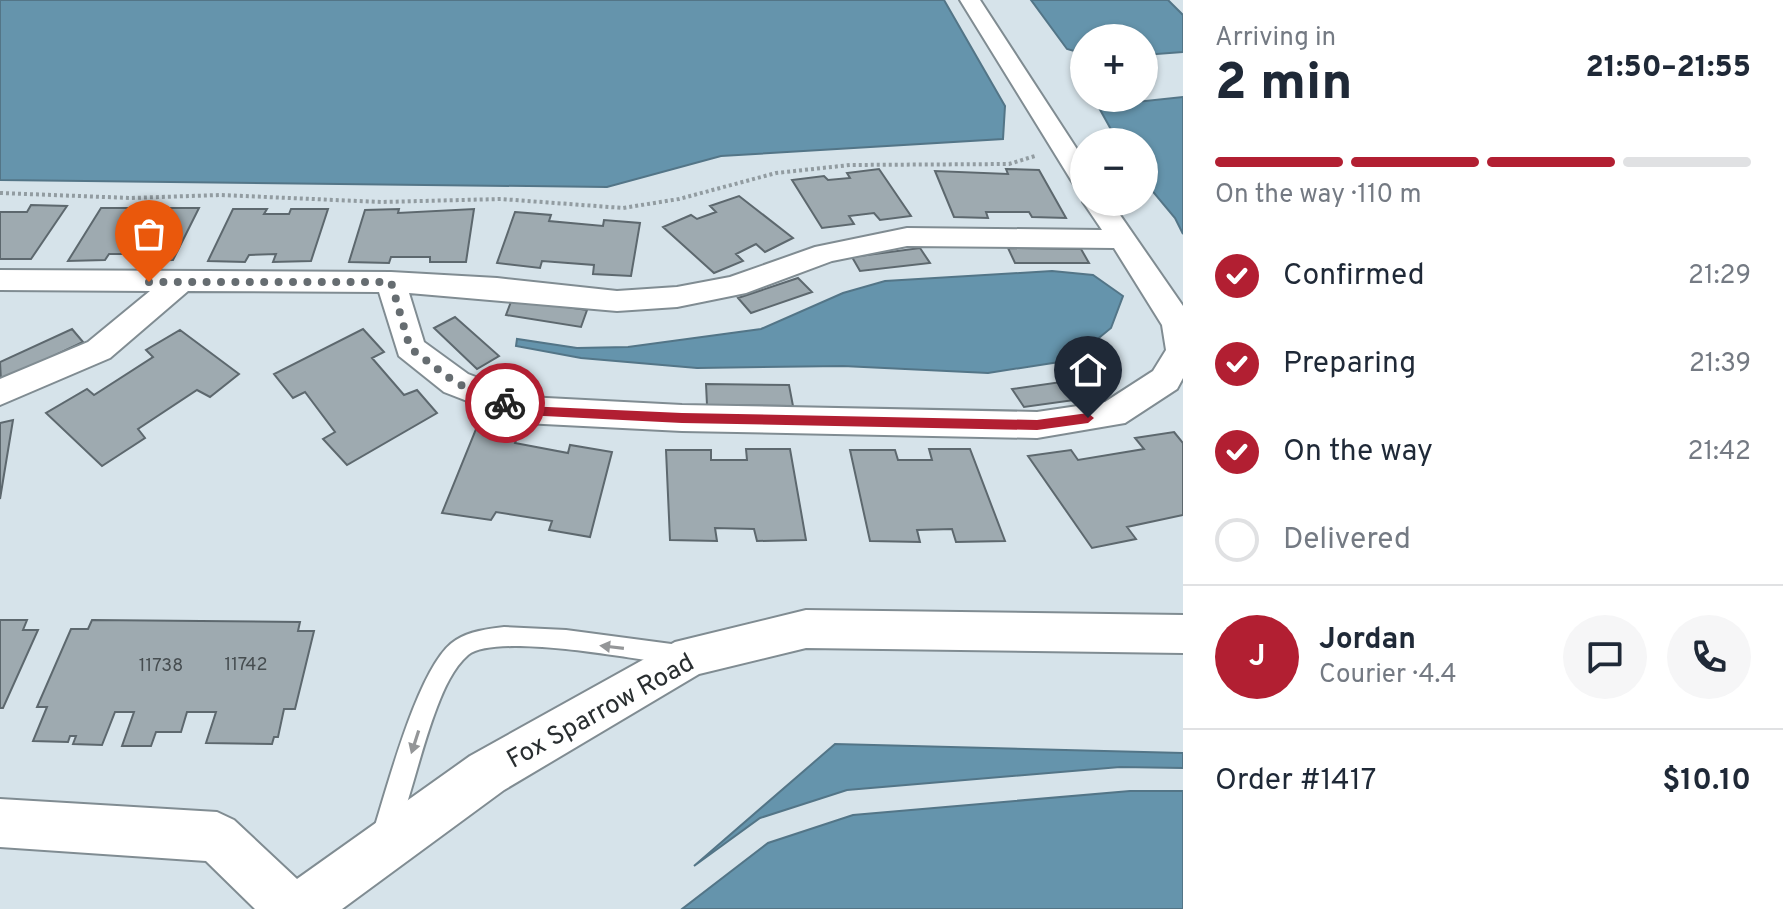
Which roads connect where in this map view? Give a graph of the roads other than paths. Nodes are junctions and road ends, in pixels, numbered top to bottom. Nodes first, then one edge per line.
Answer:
1 (970, 0) edge
2 (1070, 158) edge
3 (1106, 216) edge
4 (1121, 239) junction
5 (0, 280) edge
6 (391, 282) junction
7 (178, 283) junction
8 (0, 393) edge
9 (1183, 634) edge
10 (690, 656) junction
11 (0, 823) edge
12 (378, 852) junction
13 (291, 909) edge
14 (299, 909) edge

1 - 2 street
3 - 4 street
4 - 6 street
4 - 6 street
5 - 7 street
6 - 7 street
7 - 8 street
9 - 10 street, Fox Sparrow Road
10 - 12 street, Fox Sparrow Road
10 -> 12 lane
11 - 13 street
12 - 14 street, Fox Sparrow Road

